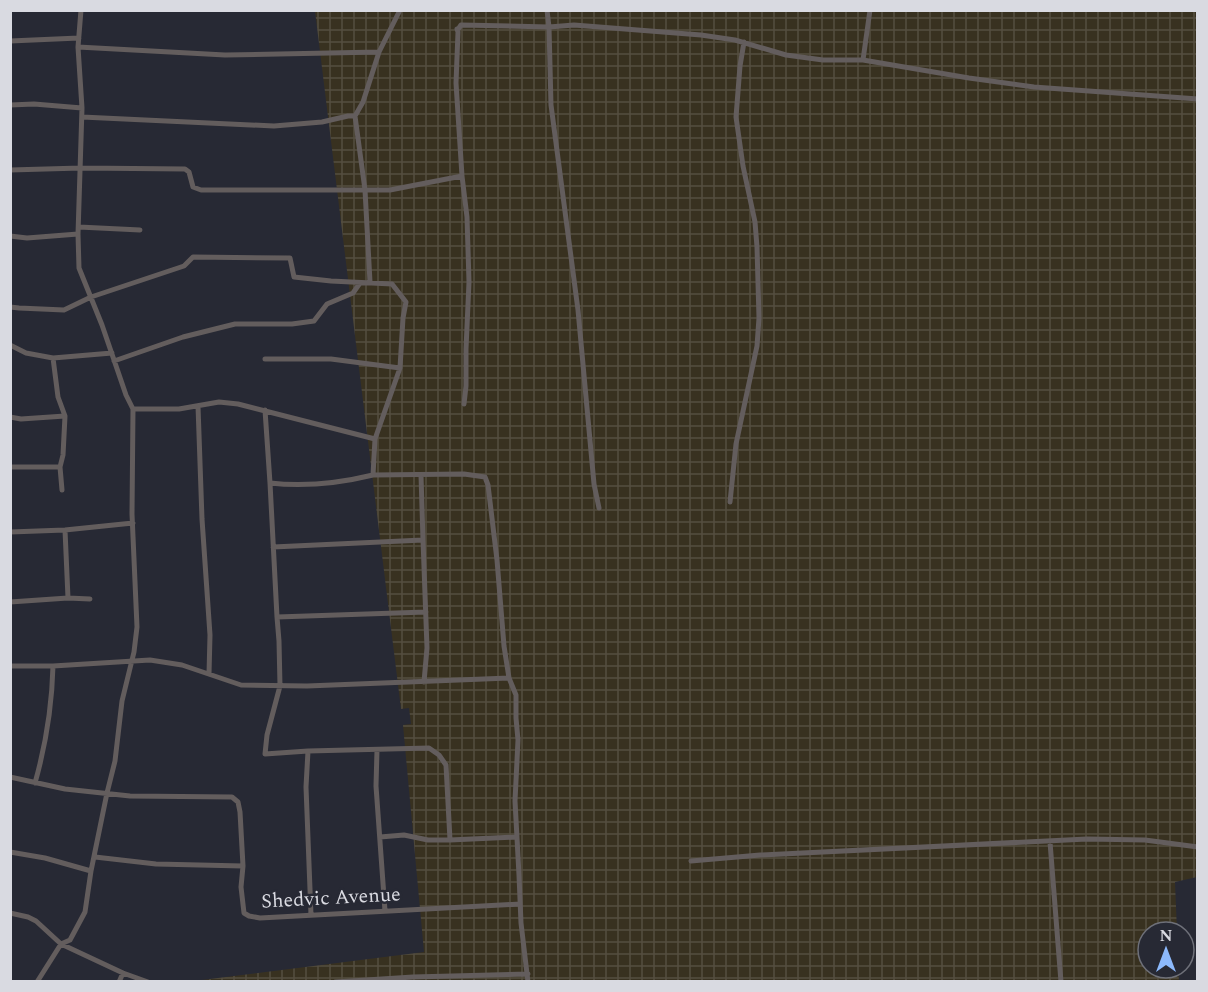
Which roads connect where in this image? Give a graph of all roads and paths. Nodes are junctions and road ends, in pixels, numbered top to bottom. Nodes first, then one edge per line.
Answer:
1 (81, 10) edge
2 (400, 10) edge
3 (547, 10) edge
4 (870, 10) edge
5 (549, 27) junction
6 (79, 38) junction
7 (10, 41) edge
8 (744, 42) junction
9 (78, 47) junction
10 (379, 52) junction
11 (863, 60) junction
12 (1197, 99) edge
13 (10, 105) edge
14 (82, 108) junction
15 (355, 116) junction
16 (82, 117) junction
17 (81, 168) junction
18 (10, 170) edge
19 (462, 176) junction
20 (365, 190) junction
21 (140, 230) dead end
22 (79, 231) junction
23 (10, 236) edge
24 (370, 282) junction
25 (360, 283) junction
26 (91, 297) junction
27 (10, 307) edge
28 (10, 345) edge
29 (112, 353) junction
30 (53, 358) junction
31 (266, 359) dead end
32 (114, 361) junction
33 (400, 368) junction
34 (464, 404) dead end
35 (198, 406) junction
36 (133, 409) junction
37 (265, 410) junction
38 (65, 416) junction
39 (10, 417) edge
40 (375, 439) junction
41 (10, 467) edge
42 (60, 467) junction
43 (421, 474) junction
44 (373, 475) junction
45 (270, 483) junction
46 (62, 490) dead end
47 (730, 502) dead end
48 (599, 508) dead end
49 (133, 524) junction
50 (65, 530) junction
51 (10, 532) edge
52 (423, 540) junction
53 (273, 547) junction
54 (68, 598) junction
55 (90, 598) dead end
56 (10, 602) edge
57 (426, 612) junction
58 (276, 617) junction
59 (132, 661) junction
60 (10, 666) edge
61 (53, 666) junction
62 (209, 674) junction
63 (509, 678) junction
64 (424, 682) junction
65 (280, 686) junction
66 (377, 750) junction
67 (308, 751) junction
68 (10, 777) edge
69 (35, 783) junction
70 (107, 793) junction
71 (380, 837) junction
72 (517, 837) junction
73 (450, 840) junction
74 (1050, 842) junction
75 (1197, 846) edge
76 (10, 852) edge
77 (95, 857) junction
78 (691, 861) dead end
79 (243, 866) junction
80 (91, 872) junction
81 (520, 904) junction
82 (385, 911) junction
83 (10, 913) edge
84 (311, 915) junction
85 (61, 944) junction
86 (123, 973) junction
87 (528, 974) junction
88 (37, 981) edge
89 (119, 981) edge
90 (148, 981) edge
91 (335, 981) edge
92 (528, 981) edge
93 (1061, 981) edge

1 - 6 street
2 - 10 street
3 - 5 street
4 - 11 street
5 - 8 street
5 - 19 street
5 - 48 street
6 - 7 street
6 - 9 street
8 - 11 street
8 - 47 street
9 - 10 street
9 - 14 street
10 - 15 street
11 - 12 street
13 - 14 street
14 - 16 street
15 - 16 street
15 - 20 street
16 - 17 street
17 - 18 street
17 - 20 street
17 - 22 street
19 - 20 street
19 - 34 street
20 - 24 street
21 - 22 street
22 - 23 street
22 - 26 street
24 - 25 street
24 - 33 street
25 - 26 street
25 - 32 street
26 - 27 street
26 - 29 street
28 - 30 street
29 - 30 street
29 - 32 street
30 - 38 street
31 - 33 street
32 - 36 street
33 - 40 street
35 - 36 street
35 - 37 street
35 - 62 street
36 - 49 street
37 - 40 street
37 - 45 street
38 - 39 street
38 - 42 street
40 - 44 street
41 - 42 street
42 - 46 street
43 - 44 street
43 - 52 street
43 - 63 street
44 - 45 street
45 - 53 street
49 - 50 street
49 - 59 street
50 - 51 street
50 - 54 street
52 - 53 street
52 - 57 street
53 - 58 street
54 - 55 street
54 - 56 street
57 - 58 street
57 - 64 street
58 - 65 street
59 - 61 street
59 - 62 street
59 - 70 street
60 - 61 street
61 - 69 street
62 - 65 street
63 - 64 street
63 - 72 street
64 - 65 street
65 - 67 street
66 - 67 street
66 - 71 street
66 - 73 street
67 - 84 street
68 - 69 street
69 - 70 street
70 - 77 street
70 - 79 street, Shedvic Avenue
71 - 73 street
71 - 82 street
72 - 73 street
72 - 81 street
74 - 75 street
74 - 78 street
74 - 93 street
76 - 80 street
77 - 79 street
77 - 80 street
79 - 84 street, Shedvic Avenue
80 - 85 street
81 - 82 street, Shedvic Avenue
81 - 87 street
82 - 84 street, Shedvic Avenue
83 - 85 street
85 - 86 street
85 - 88 street
86 - 89 street
86 - 90 street
87 - 91 street
87 - 92 street

